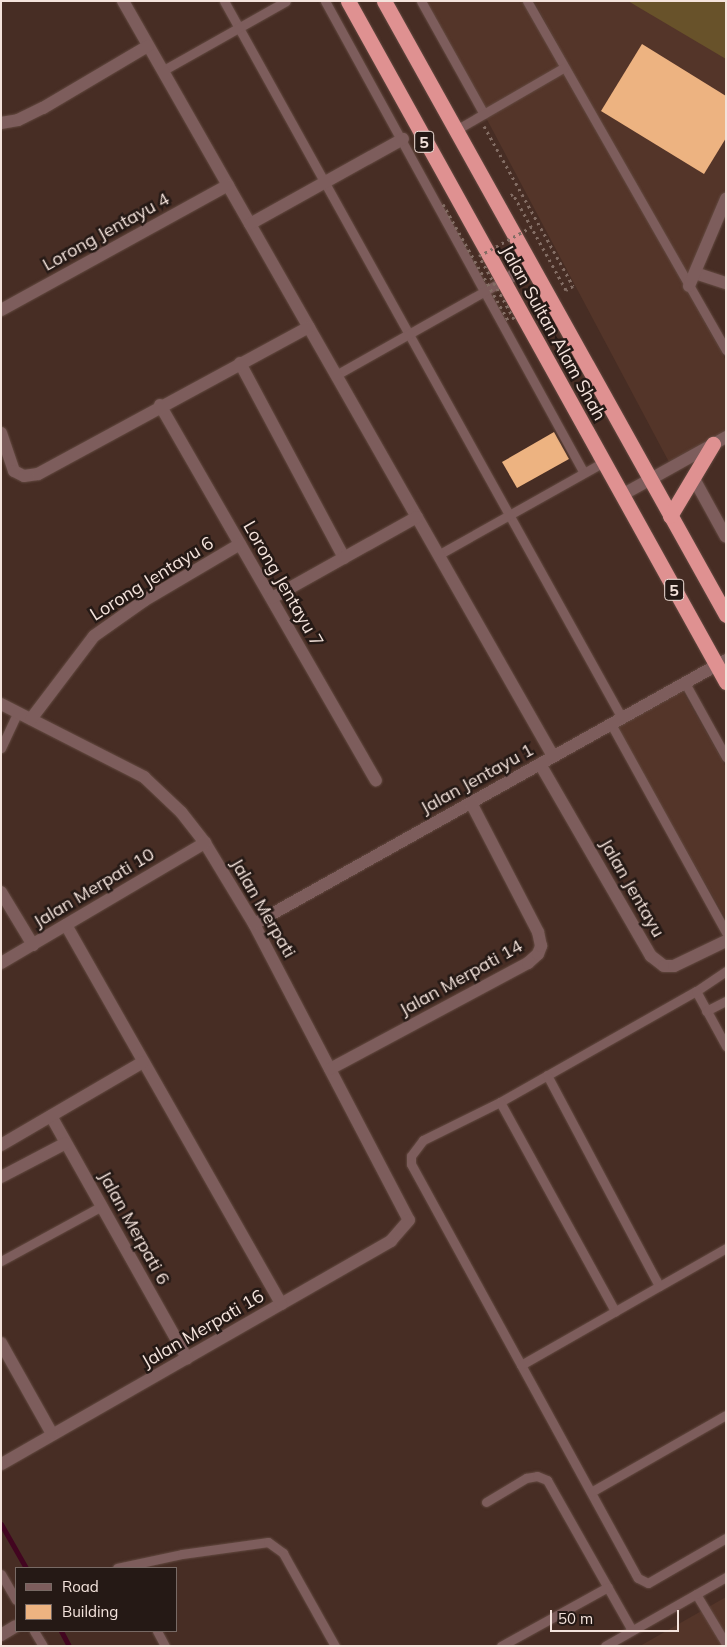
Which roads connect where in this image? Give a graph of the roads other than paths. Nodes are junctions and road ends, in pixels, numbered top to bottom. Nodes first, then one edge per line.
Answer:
1 (123, 1) edge
2 (224, 1) edge
3 (286, 1) edge
4 (325, 1) edge
5 (348, 1) edge
6 (384, 1) edge
7 (421, 1) edge
8 (527, 1) edge
9 (239, 28) junction
10 (148, 46) junction
11 (563, 68) junction
12 (162, 71) junction
13 (481, 115) junction
14 (1, 123) edge
15 (456, 130) junction
16 (403, 139) junction
17 (324, 182) junction
18 (228, 185) junction
19 (726, 199) edge
20 (250, 224) junction
21 (531, 266) junction
22 (695, 273) junction
23 (503, 281) junction
24 (726, 282) edge
25 (689, 286) junction
26 (484, 292) junction
27 (1, 310) edge
28 (309, 327) junction
29 (409, 334) junction
30 (726, 350) edge
31 (240, 363) junction
32 (336, 375) junction
33 (160, 405) junction
34 (1, 433) edge
35 (719, 440) edge
36 (604, 462) junction
37 (584, 473) junction
38 (693, 477) junction
39 (650, 479) junction
40 (622, 495) junction
41 (509, 515) junction
42 (670, 516) junction
43 (417, 517) junction
44 (726, 537) edge
45 (240, 544) junction
46 (438, 555) junction
47 (344, 558) junction
48 (272, 598) junction
49 (726, 614) edge
50 (721, 662) edge
51 (726, 682) edge
52 (685, 683) junction
53 (1, 704) edge
54 (18, 712) junction
55 (31, 718) junction
56 (616, 721) junction
57 (1, 748) edge
58 (553, 756) junction
59 (726, 757) edge
60 (540, 764) junction
61 (376, 780) dead end
62 (471, 803) junction
63 (205, 843) junction
64 (1, 892) edge
65 (254, 924) junction
66 (66, 926) junction
67 (726, 932) edge
68 (726, 941) edge
69 (33, 945) junction
70 (1, 964) edge
71 (726, 971) edge
72 (696, 991) junction
73 (726, 1001) edge
74 (706, 1011) junction
75 (726, 1046) edge
76 (144, 1062) junction
77 (330, 1069) junction
78 (547, 1075) junction
79 (500, 1102) junction
80 (51, 1116) junction
81 (66, 1143) junction
82 (1, 1145) edge
83 (1, 1177) edge
84 (102, 1206) junction
85 (408, 1213) joint
86 (726, 1248) edge
87 (1, 1261) edge
88 (659, 1286) junction
89 (281, 1304) junction
90 (615, 1311) junction
91 (1, 1343) edge
92 (187, 1358) junction
93 (521, 1364) junction
94 (726, 1415) edge
95 (52, 1434) junction
96 (1, 1464) edge
97 (591, 1492) junction
98 (486, 1502) dead end
99 (726, 1538) edge
100 (120, 1567) edge
101 (1, 1574) edge
102 (726, 1577) edge
103 (608, 1587) junction
104 (696, 1594) junction
105 (15, 1598) edge
106 (15, 1627) edge
107 (632, 1630) junction
108 (35, 1632) edge
109 (158, 1632) edge
110 (1, 1635) edge
111 (618, 1643) edge
112 (726, 1644) edge
113 (43, 1646) edge
114 (165, 1646) edge
115 (335, 1646) edge
116 (501, 1646) edge
117 (605, 1646) edge

1 - 10 street
2 - 9 lane
3 - 9 lane
4 - 16 lane
5 - 23 highway, Jalan Sultan Alam Shah / 5
6 - 15 highway, Jalan Sultan Alam Shah / 5
7 - 13 lane
8 - 11 lane
9 - 12 lane
9 - 17 lane
10 - 12 street
10 - 14 street
11 - 13 lane
11 - 25 lane
12 - 18 street
13 - 15 lane
15 - 21 highway, Jalan Sultan Alam Shah / 5
16 - 17 street
16 - 26 lane
17 - 20 street
17 - 29 lane
18 - 20 street
18 - 27 street, Lorong Jentayu 4
19 - 22 street
20 - 28 street
21 - 23 street
21 - 39 highway, Jalan Sultan Alam Shah / 5
22 - 24 street
22 - 25 street
23 - 26 lane
23 - 36 highway, Jalan Sultan Alam Shah / 5
25 - 30 lane
26 - 29 lane
26 - 37 lane
28 - 31 street
28 - 32 street
29 - 32 lane
29 - 41 lane
31 - 33 street
31 - 47 street
32 - 43 street
33 - 34 street
33 - 45 street, Lorong Jentayu 7
35 - 38 highway
35 - 39 street
36 - 37 lane
36 - 40 highway, Jalan Sultan Alam Shah / 5
37 - 41 lane
38 - 42 highway
38 - 44 street
39 - 40 street
39 - 42 highway, Jalan Sultan Alam Shah / 5
40 - 50 highway, Jalan Sultan Alam Shah / 5
41 - 46 lane
41 - 56 lane
42 - 49 highway, Jalan Sultan Alam Shah / 5
43 - 46 street
43 - 47 street
45 - 48 street, Lorong Jentayu 7
45 - 55 street, Lorong Jentayu 6
46 - 58 street
47 - 48 street
48 - 61 street, Lorong Jentayu 7
50 - 51 highway, Jalan Sultan Alam Shah / 5
50 - 52 street, Jalan Jentayu 1
52 - 56 street, Jalan Jentayu 1
52 - 59 lane
53 - 54 street, Jalan Merpati
54 - 55 street, Jalan Merpati
54 - 57 lane
55 - 63 street, Jalan Merpati
56 - 58 street, Jalan Jentayu 1
56 - 67 lane
58 - 60 street, Jalan Jentayu 1
60 - 62 street, Jalan Jentayu 1
60 - 68 street, Jalan Jentayu
62 - 65 street, Jalan Jentayu 1
62 - 77 street, Jalan Merpati 14
63 - 65 street, Jalan Merpati
63 - 66 street, Jalan Merpati 10
64 - 69 street
65 - 77 street, Jalan Merpati
66 - 69 street, Jalan Merpati 10
66 - 76 street
69 - 70 street, Jalan Merpati 10
71 - 72 lane
72 - 74 lane
72 - 78 lane
73 - 74 lane
74 - 75 lane
76 - 80 street
76 - 89 street
77 - 85 street, Jalan Merpati
78 - 79 lane
78 - 88 lane
79 - 90 lane
79 - 93 lane
80 - 81 street, Jalan Merpati 6
80 - 82 street
81 - 83 street
81 - 84 street, Jalan Merpati 6
84 - 87 lane
84 - 92 street, Jalan Merpati 6
85 - 89 street, Jalan Merpati 16
86 - 88 lane
88 - 90 lane
89 - 92 street, Jalan Merpati 16
90 - 93 lane
91 - 95 street
92 - 95 street, Jalan Merpati 16
93 - 97 lane
94 - 97 lane
95 - 96 street, Jalan Merpati 16
97 - 99 lane
98 - 103 lane
100 - 115 lane
101 - 105 lane
102 - 104 lane
103 - 107 lane
103 - 116 lane
104 - 107 lane
104 - 112 lane
106 - 110 street
107 - 111 lane
108 - 113 lane
109 - 114 lane
111 - 117 lane

